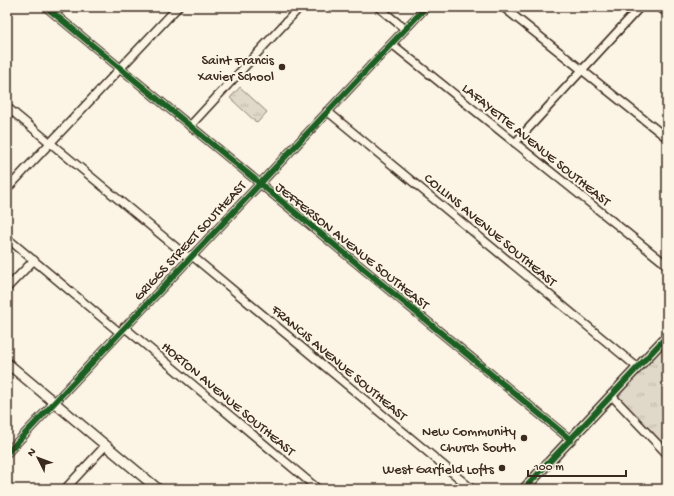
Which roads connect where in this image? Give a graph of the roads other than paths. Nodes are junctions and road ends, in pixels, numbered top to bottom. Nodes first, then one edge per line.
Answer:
1 (46, 7) edge
2 (62, 7) edge
3 (178, 7) edge
4 (300, 7) edge
5 (378, 7) edge
6 (426, 7) edge
7 (503, 7) edge
8 (640, 7) edge
9 (659, 7) edge
10 (667, 13) edge
11 (55, 14) junction
12 (405, 29) junction
13 (392, 44) junction
14 (120, 68) junction
15 (581, 69) junction
16 (7, 107) edge
17 (327, 111) junction
18 (190, 126) junction
19 (667, 138) edge
20 (50, 143) junction
21 (515, 143) junction
22 (258, 183) junction
23 (7, 189) edge
24 (7, 238) edge
25 (190, 256) junction
26 (34, 260) junction
27 (667, 265) edge
28 (7, 288) edge
29 (121, 330) junction
30 (667, 336) edge
31 (7, 363) edge
32 (638, 368) junction
33 (612, 396) junction
34 (54, 402) junction
35 (571, 440) junction
36 (106, 445) junction
37 (7, 453) edge
38 (667, 454) edge
39 (65, 489) edge
40 (158, 489) edge
41 (318, 489) edge
42 (472, 489) edge
43 (524, 489) edge

1 - 11 street, JEFFERSON AVENUE SOUTHEAST
2 - 11 street
3 - 14 street
4 - 18 street
5 - 12 street
6 - 12 street, GRIGGS STREET SOUTHEAST
7 - 15 street
8 - 15 street
9 - 10 street
11 - 14 street, JEFFERSON AVENUE SOUTHEAST
12 - 13 street, GRIGGS STREET SOUTHEAST
13 - 17 street, GRIGGS STREET SOUTHEAST
13 - 21 street, LAFAYETTE AVENUE SOUTHEAST
14 - 18 street, JEFFERSON AVENUE SOUTHEAST
14 - 20 street
15 - 19 street
15 - 21 street
16 - 20 street, FRANCIS AVENUE SOUTHEAST
17 - 22 street, GRIGGS STREET SOUTHEAST
17 - 32 street, COLLINS AVENUE SOUTHEAST
18 - 22 street, JEFFERSON AVENUE SOUTHEAST
20 - 23 street
20 - 25 street, FRANCIS AVENUE SOUTHEAST
21 - 27 street, LAFAYETTE AVENUE SOUTHEAST
22 - 25 street, GRIGGS STREET SOUTHEAST
22 - 35 street, JEFFERSON AVENUE SOUTHEAST
24 - 26 street, HORTON AVENUE SOUTHEAST
25 - 29 street, GRIGGS STREET SOUTHEAST
25 - 42 street, FRANCIS AVENUE SOUTHEAST
26 - 28 street
26 - 29 street, HORTON AVENUE SOUTHEAST
29 - 34 street, GRIGGS STREET SOUTHEAST
29 - 41 street, HORTON AVENUE SOUTHEAST
30 - 32 main road
31 - 34 main road
32 - 33 main road
33 - 35 main road
33 - 38 street
34 - 36 main road
34 - 37 street, GRIGGS STREET SOUTHEAST
35 - 43 main road
36 - 39 street
36 - 40 main road

